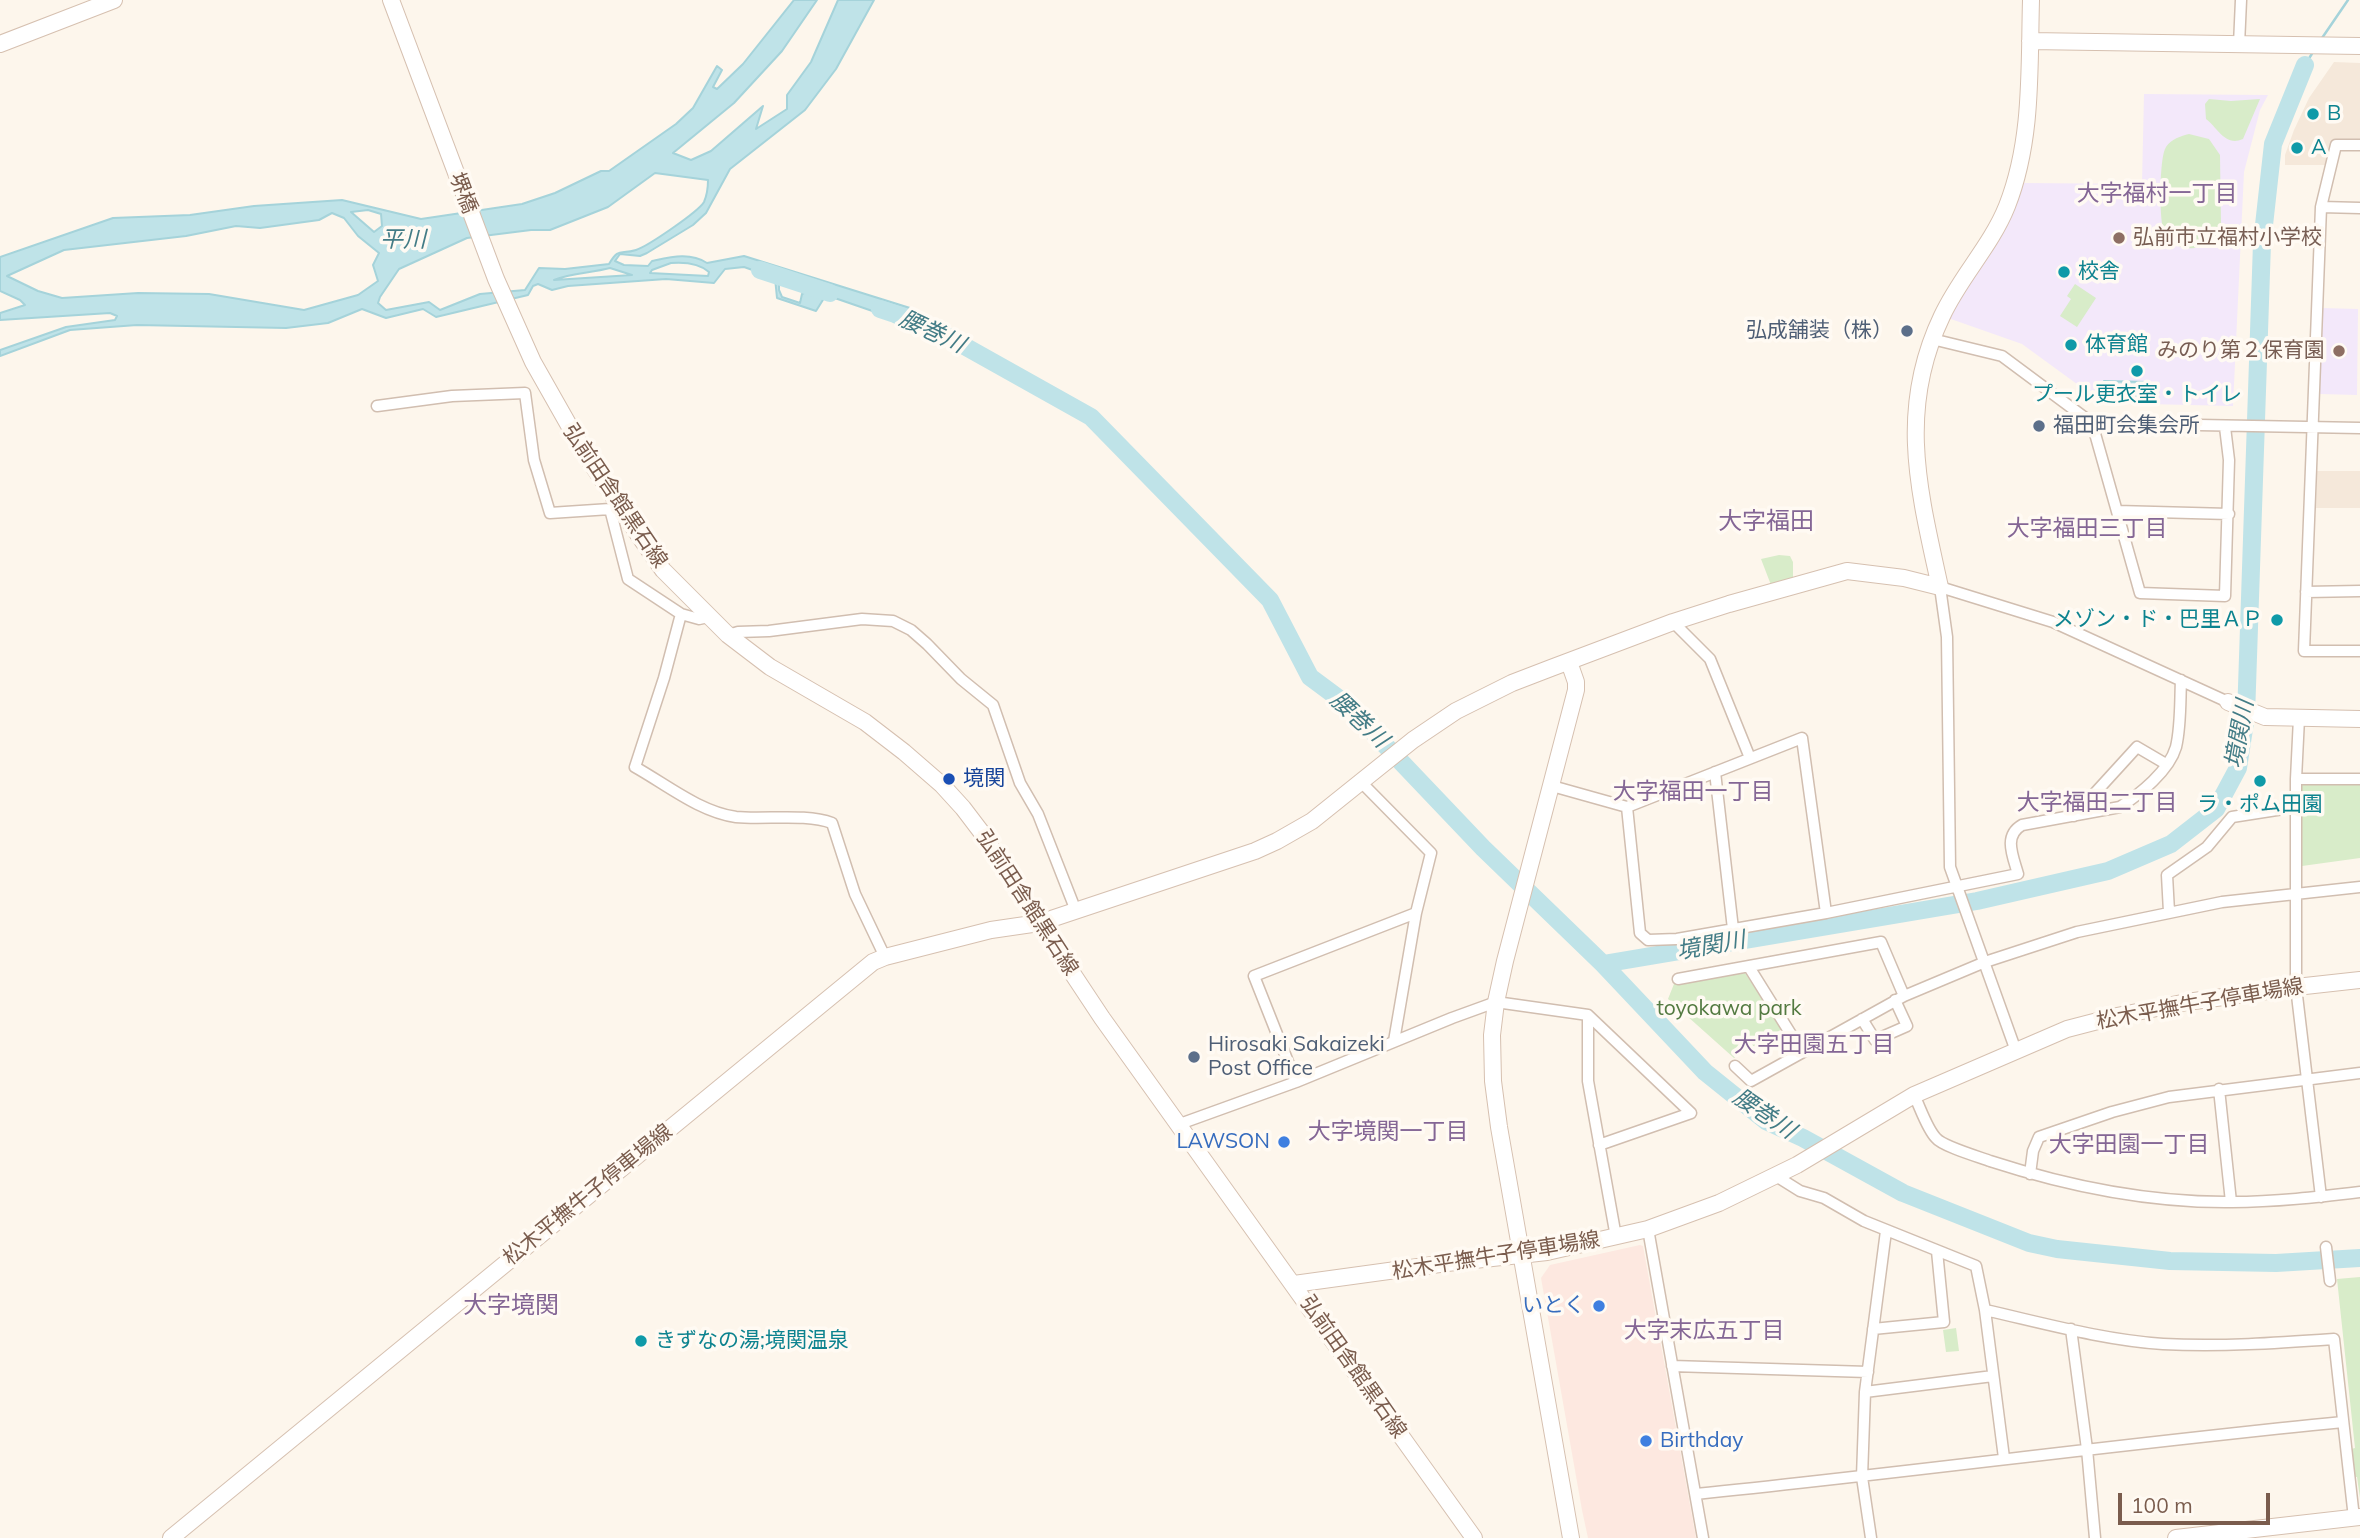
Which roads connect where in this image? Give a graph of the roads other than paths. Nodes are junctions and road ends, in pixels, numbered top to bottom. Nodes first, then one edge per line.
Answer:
1 (114, 0) edge
2 (391, 0) edge
3 (2031, 0) edge
4 (2241, 0) edge
5 (2030, 41) junction
6 (0, 44) edge
7 (2239, 45) junction
8 (2360, 46) edge
9 (2360, 145) edge
10 (2321, 207) junction
11 (2360, 208) edge
12 (520, 334) joint
13 (1932, 339) junction
14 (377, 406) dead end
15 (2092, 423) junction
16 (2225, 427) junction
17 (2313, 428) junction
18 (2360, 428) edge
19 (614, 507) junction
20 (2117, 511) junction
21 (2229, 514) junction
22 (1940, 587) junction
23 (2360, 591) edge
24 (2306, 592) junction
25 (681, 614) junction
26 (708, 617) junction
27 (1673, 622) junction
28 (728, 635) junction
29 (2360, 651) edge
30 (1569, 662) junction
31 (2181, 680) junction
32 (2228, 702) joint
33 (2299, 718) junction
34 (2360, 719) edge
35 (1750, 758) junction
36 (2166, 764) junction
37 (1715, 772) junction
38 (2296, 779) junction
39 (2360, 779) edge
40 (1361, 782) junction
41 (1552, 786) junction
42 (1627, 807) junction
43 (2296, 807) junction
44 (2074, 816) junction
45 (2360, 887) edge
46 (1957, 888) junction
47 (2296, 895) junction
48 (1076, 911) junction
49 (2169, 912) junction
50 (1416, 913) junction
51 (1826, 913) junction
52 (1039, 923) junction
53 (1733, 929) junction
54 (885, 957) junction
55 (1985, 962) junction
56 (1749, 967) junction
57 (1678, 979) dead end
58 (2360, 980) edge
59 (2295, 987) junction
60 (1899, 998) junction
61 (1496, 1002) junction
62 (1588, 1015) junction
63 (1862, 1019) junction
64 (1394, 1041) junction
65 (2016, 1051) junction
66 (1802, 1052) junction
67 (1735, 1066) dead end
68 (2360, 1073) edge
69 (2306, 1080) junction
70 (1296, 1082) junction
71 (2220, 1090) junction
72 (1914, 1096) junction
73 (1177, 1125) junction
74 (1599, 1145) junction
75 (2030, 1174) junction
76 (1776, 1176) junction
77 (2360, 1192) edge
78 (2321, 1197) junction
79 (2231, 1202) junction
80 (1648, 1229) junction
81 (1886, 1231) junction
82 (1616, 1237) junction
83 (2326, 1247) dead end
84 (1937, 1251) junction
85 (1522, 1256) junction
86 (2330, 1281) dead end
87 (1294, 1284) junction
88 (1985, 1310) junction
89 (1873, 1329) junction
90 (2071, 1329) junction
91 (1672, 1366) junction
92 (1868, 1373) junction
93 (1993, 1376) junction
94 (1865, 1392) junction
95 (2343, 1422) junction
96 (2087, 1450) junction
97 (2004, 1458) junction
98 (1863, 1477) junction
99 (1696, 1494) junction
100 (2357, 1517) edge
101 (172, 1538) edge
102 (1474, 1538) edge
103 (1571, 1538) edge
104 (1703, 1538) edge
105 (1871, 1538) edge
106 (2095, 1538) edge
107 (2176, 1538) edge

1 - 6 main road
2 - 12 main road, 堺橋
3 - 5 main road
4 - 7 street
5 - 7 main road
5 - 13 main road
7 - 8 main road
9 - 10 street
10 - 11 street
10 - 17 street
12 - 19 main road, 弘前田舎館黒石線
13 - 15 street
13 - 22 main road
14 - 19 street
15 - 16 street
15 - 20 street
16 - 17 street
16 - 21 street
17 - 18 street
17 - 24 street
19 - 25 street
19 - 26 main road, 弘前田舎館黒石線
20 - 21 street
20 - 21 street
22 - 27 main road, 松木平撫牛子停車場線
22 - 31 street
22 - 46 street
23 - 24 street
24 - 29 street
25 - 26 street
25 - 54 street
26 - 28 main road, 弘前田舎館黒石線
27 - 30 main road, 松木平撫牛子停車場線
27 - 35 street
28 - 48 street
28 - 52 main road, 弘前田舎館黒石線
30 - 40 main road, 松木平撫牛子停車場線
30 - 41 main road
31 - 32 street
31 - 36 street
32 - 33 main road
33 - 34 main road
33 - 38 street
35 - 37 street
35 - 51 street
36 - 44 street
36 - 44 street
37 - 42 street
37 - 53 street
38 - 39 street
38 - 43 street
40 - 48 main road, 松木平撫牛子停車場線
40 - 50 street
41 - 42 street
41 - 61 main road
42 - 53 street
43 - 47 street
43 - 49 street
44 - 46 street
45 - 47 street
46 - 51 street
46 - 55 street
47 - 49 street
47 - 59 street
48 - 52 main road, 松木平撫牛子停車場線
49 - 55 street
50 - 64 street
50 - 70 street
51 - 53 street
52 - 54 main road, 松木平撫牛子停車場線
52 - 73 main road, 弘前田舎館黒石線
54 - 101 main road, 松木平撫牛子停車場線
55 - 60 street
55 - 65 street
56 - 57 street
56 - 60 street
56 - 66 street
58 - 59 main road, 松木平撫牛子停車場線
59 - 65 main road, 松木平撫牛子停車場線
59 - 69 street
60 - 63 street
60 - 63 street
61 - 62 street
61 - 64 street
61 - 85 main road
62 - 74 street
62 - 74 street
63 - 66 street
64 - 70 street
65 - 72 main road, 松木平撫牛子停車場線
66 - 67 street
68 - 69 street
69 - 71 street
69 - 78 street
70 - 73 street
71 - 75 street
71 - 79 street
72 - 75 street
72 - 76 main road, 松木平撫牛子停車場線
73 - 87 main road, 弘前田舎館黒石線
74 - 82 street
75 - 79 street
76 - 80 main road, 松木平撫牛子停車場線
76 - 81 street
77 - 78 street
78 - 79 street
80 - 82 main road, 松木平撫牛子停車場線
80 - 91 street
81 - 84 street
81 - 89 street
82 - 85 main road, 松木平撫牛子停車場線
83 - 86 street
84 - 88 street
84 - 89 street
85 - 87 main road, 松木平撫牛子停車場線
85 - 103 main road
87 - 102 main road, 弘前田舎館黒石線
88 - 90 street
88 - 93 street
89 - 92 street
90 - 95 street
90 - 96 street
91 - 92 street
91 - 99 street
92 - 94 street
93 - 94 street
93 - 97 street
94 - 98 street
95 - 96 street
95 - 100 street
96 - 97 street
96 - 106 street
97 - 98 street
98 - 99 street
98 - 105 street
99 - 104 street
100 - 107 main road

